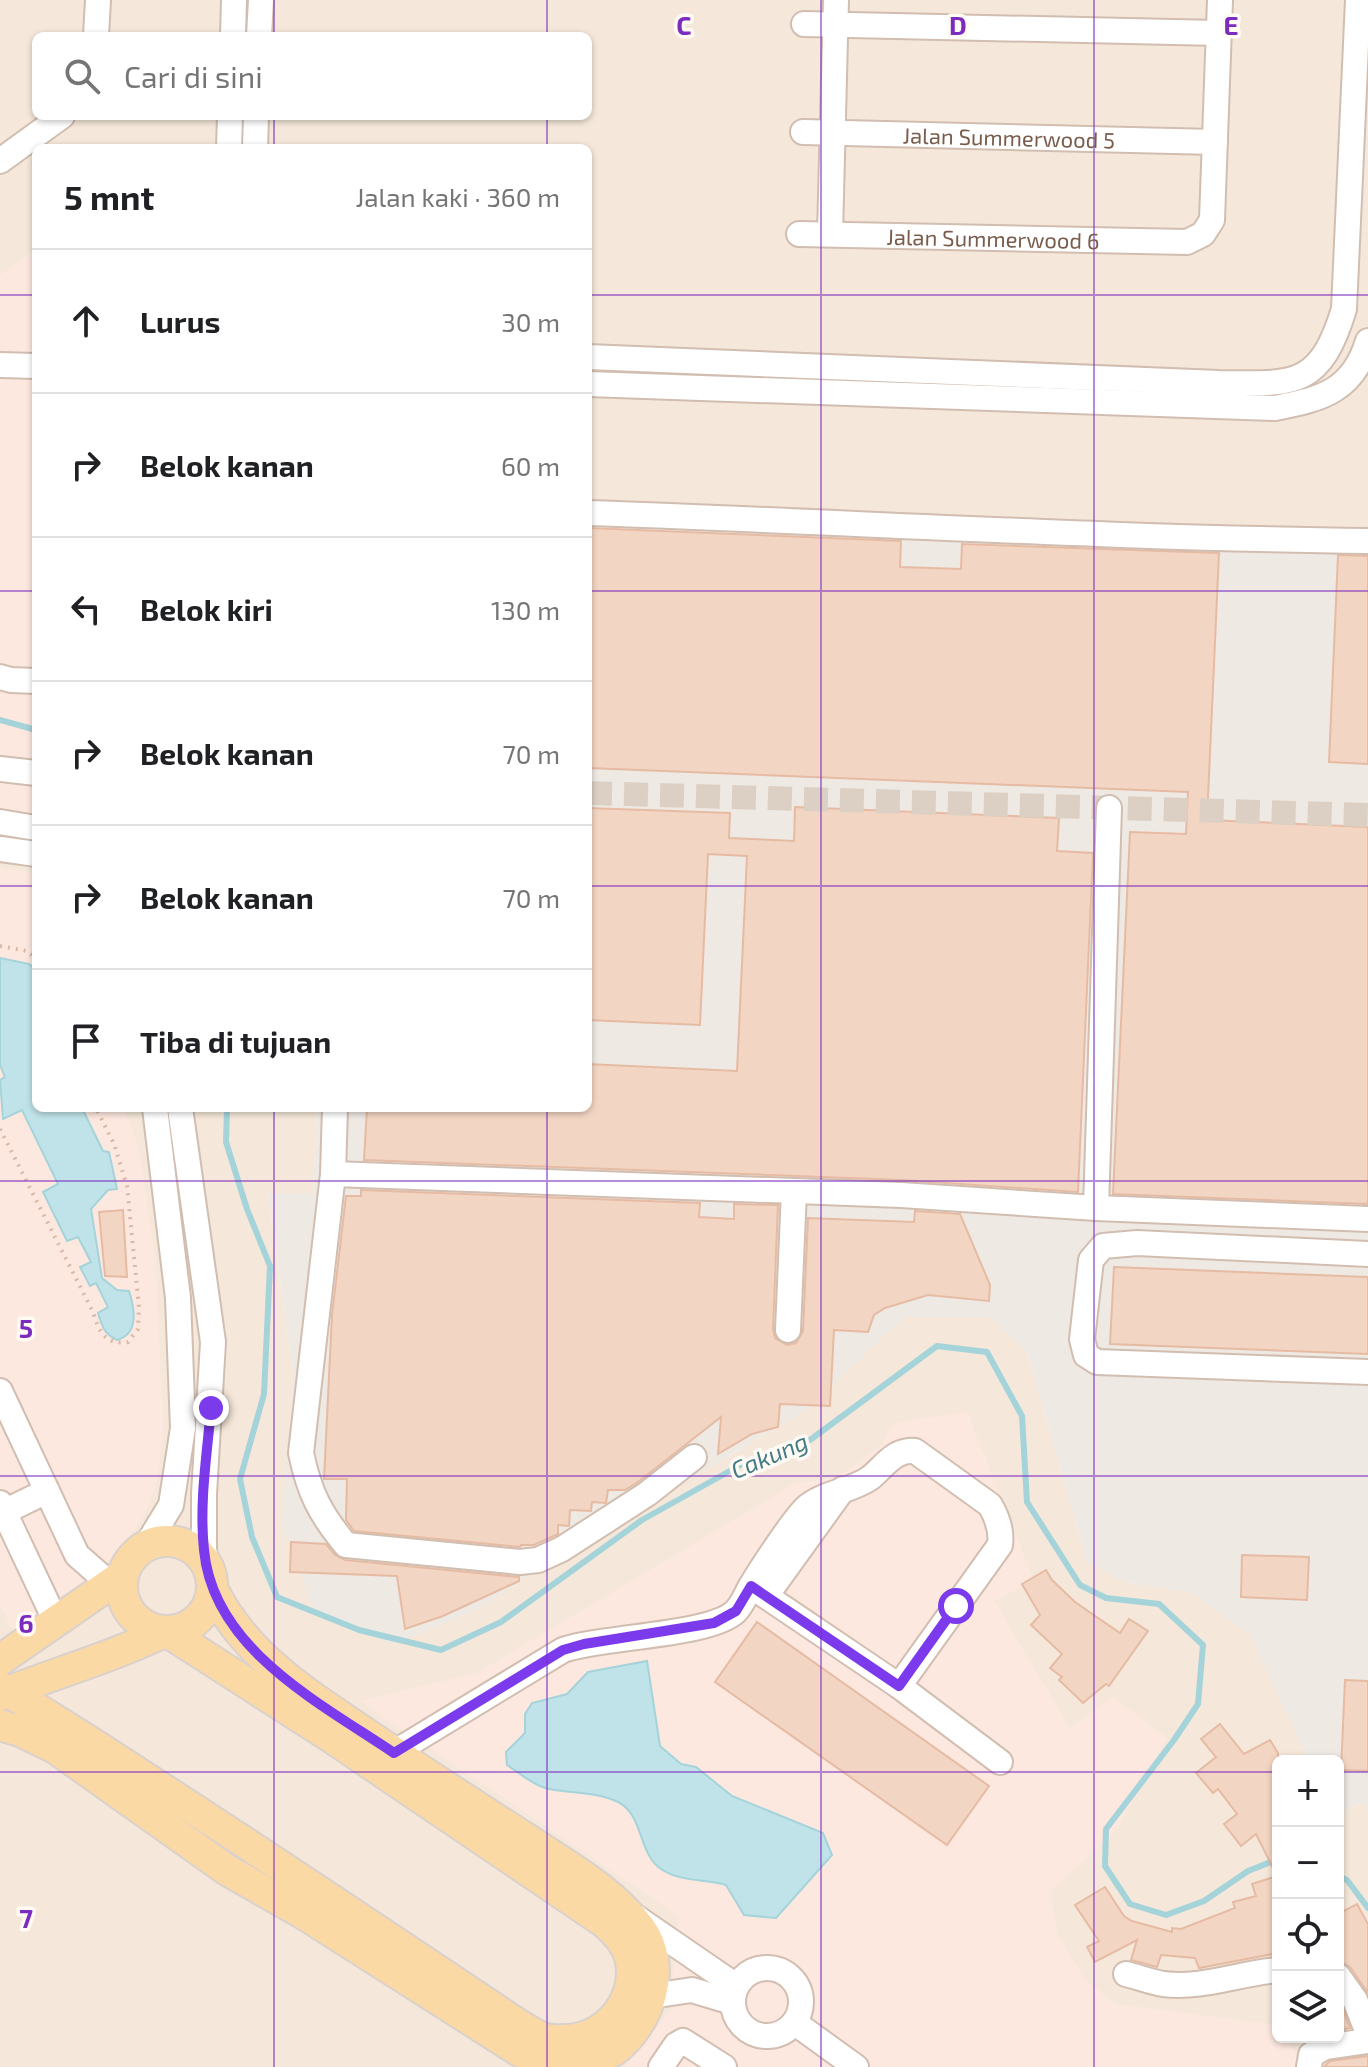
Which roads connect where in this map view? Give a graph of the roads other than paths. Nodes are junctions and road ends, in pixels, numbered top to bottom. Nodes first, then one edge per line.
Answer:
1 (98, 0) edge
2 (234, 0) edge
3 (261, 0) edge
4 (1220, 0) edge
5 (1358, 0) edge
6 (836, 12) edge
7 (804, 24) dead end
8 (96, 32) edge
9 (233, 32) edge
10 (259, 32) edge
11 (1219, 33) junction
12 (56, 120) edge
13 (230, 120) edge
14 (256, 120) edge
15 (803, 132) dead end
16 (833, 132) junction
17 (1215, 142) junction
18 (229, 144) edge
19 (255, 144) edge
20 (0, 161) edge
21 (799, 234) dead end
22 (830, 234) junction
23 (1368, 341) edge
24 (592, 357) edge
25 (761, 364) junction
26 (0, 365) edge
27 (32, 366) edge
28 (592, 384) edge
29 (762, 390) junction
30 (592, 513) edge
31 (1368, 541) edge
32 (0, 677) edge
33 (32, 681) edge
34 (0, 769) edge
35 (32, 773) edge
36 (1109, 808) dead end
37 (0, 822) edge
38 (32, 827) edge
39 (0, 849) edge
40 (32, 853) edge
41 (155, 1112) edge
42 (181, 1112) edge
43 (335, 1112) edge
44 (333, 1174) junction
45 (794, 1191) junction
46 (1096, 1208) junction
47 (1368, 1219) edge
48 (1368, 1254) edge
49 (788, 1330) dead end
50 (1368, 1372) edge
51 (0, 1391) edge
52 (694, 1457) dead end
53 (47, 1491) junction
54 (2, 1508) edge
55 (146, 1546) junction
56 (210, 1578) junction
57 (116, 1580) junction
58 (758, 1591) junction
59 (49, 1607) dead end
60 (166, 1631) junction
61 (0, 1660) edge
62 (899, 1686) junction
63 (3, 1691) edge
64 (0, 1725) edge
65 (384, 1760) junction
66 (1000, 1762) dead end
67 (252, 1846) junction
68 (233, 1874) junction
69 (618, 1906) junction
70 (1272, 1971) edge
71 (1126, 1974) dead end
72 (1344, 1984) edge
73 (734, 1994) junction
74 (651, 1996) junction
75 (795, 2023) junction
76 (742, 2027) junction
77 (1366, 2045) edge
78 (721, 2065) edge
79 (661, 2067) edge
80 (856, 2067) edge
81 (1309, 2067) edge

1 - 8 street
2 - 9 street
3 - 10 street
4 - 11 street
5 - 25 street
6 - 7 street
6 - 11 street
6 - 16 street
11 - 17 street
12 - 20 street
13 - 18 street
14 - 19 street
15 - 16 street, Jalan Summerwood 5
16 - 17 street, Jalan Summerwood 5
16 - 22 street
17 - 22 street, Jalan Summerwood 6
21 - 22 street, Jalan Summerwood 6
23 - 29 street
24 - 25 street
25 - 29 street
26 - 27 street
28 - 29 street
30 - 31 street
32 - 33 street
34 - 35 street
36 - 46 street
37 - 38 street
39 - 40 street
41 - 55 street
42 - 56 street
43 - 44 street
44 - 45 street
44 - 52 street
45 - 46 street
45 - 49 street
46 - 47 street
48 - 50 street
51 - 53 street
53 - 54 street
53 - 57 street
54 - 59 street
55 - 56 main road
55 - 57 main road
56 - 60 main road
56 - 65 main road
57 - 60 main road
57 - 61 main road
58 - 62 street
58 - 62 street
58 - 65 street
60 - 63 main road
60 - 65 main road
62 - 66 street
63 - 67 main road
64 - 68 main road
65 - 67 main road
65 - 69 main road
67 - 68 main road
68 - 74 main road
69 - 73 street
69 - 74 main road
70 - 71 street
72 - 77 street
73 - 74 street
73 - 75 street
73 - 76 street
75 - 76 street
75 - 80 street
76 - 78 street
77 - 81 street
78 - 79 street

